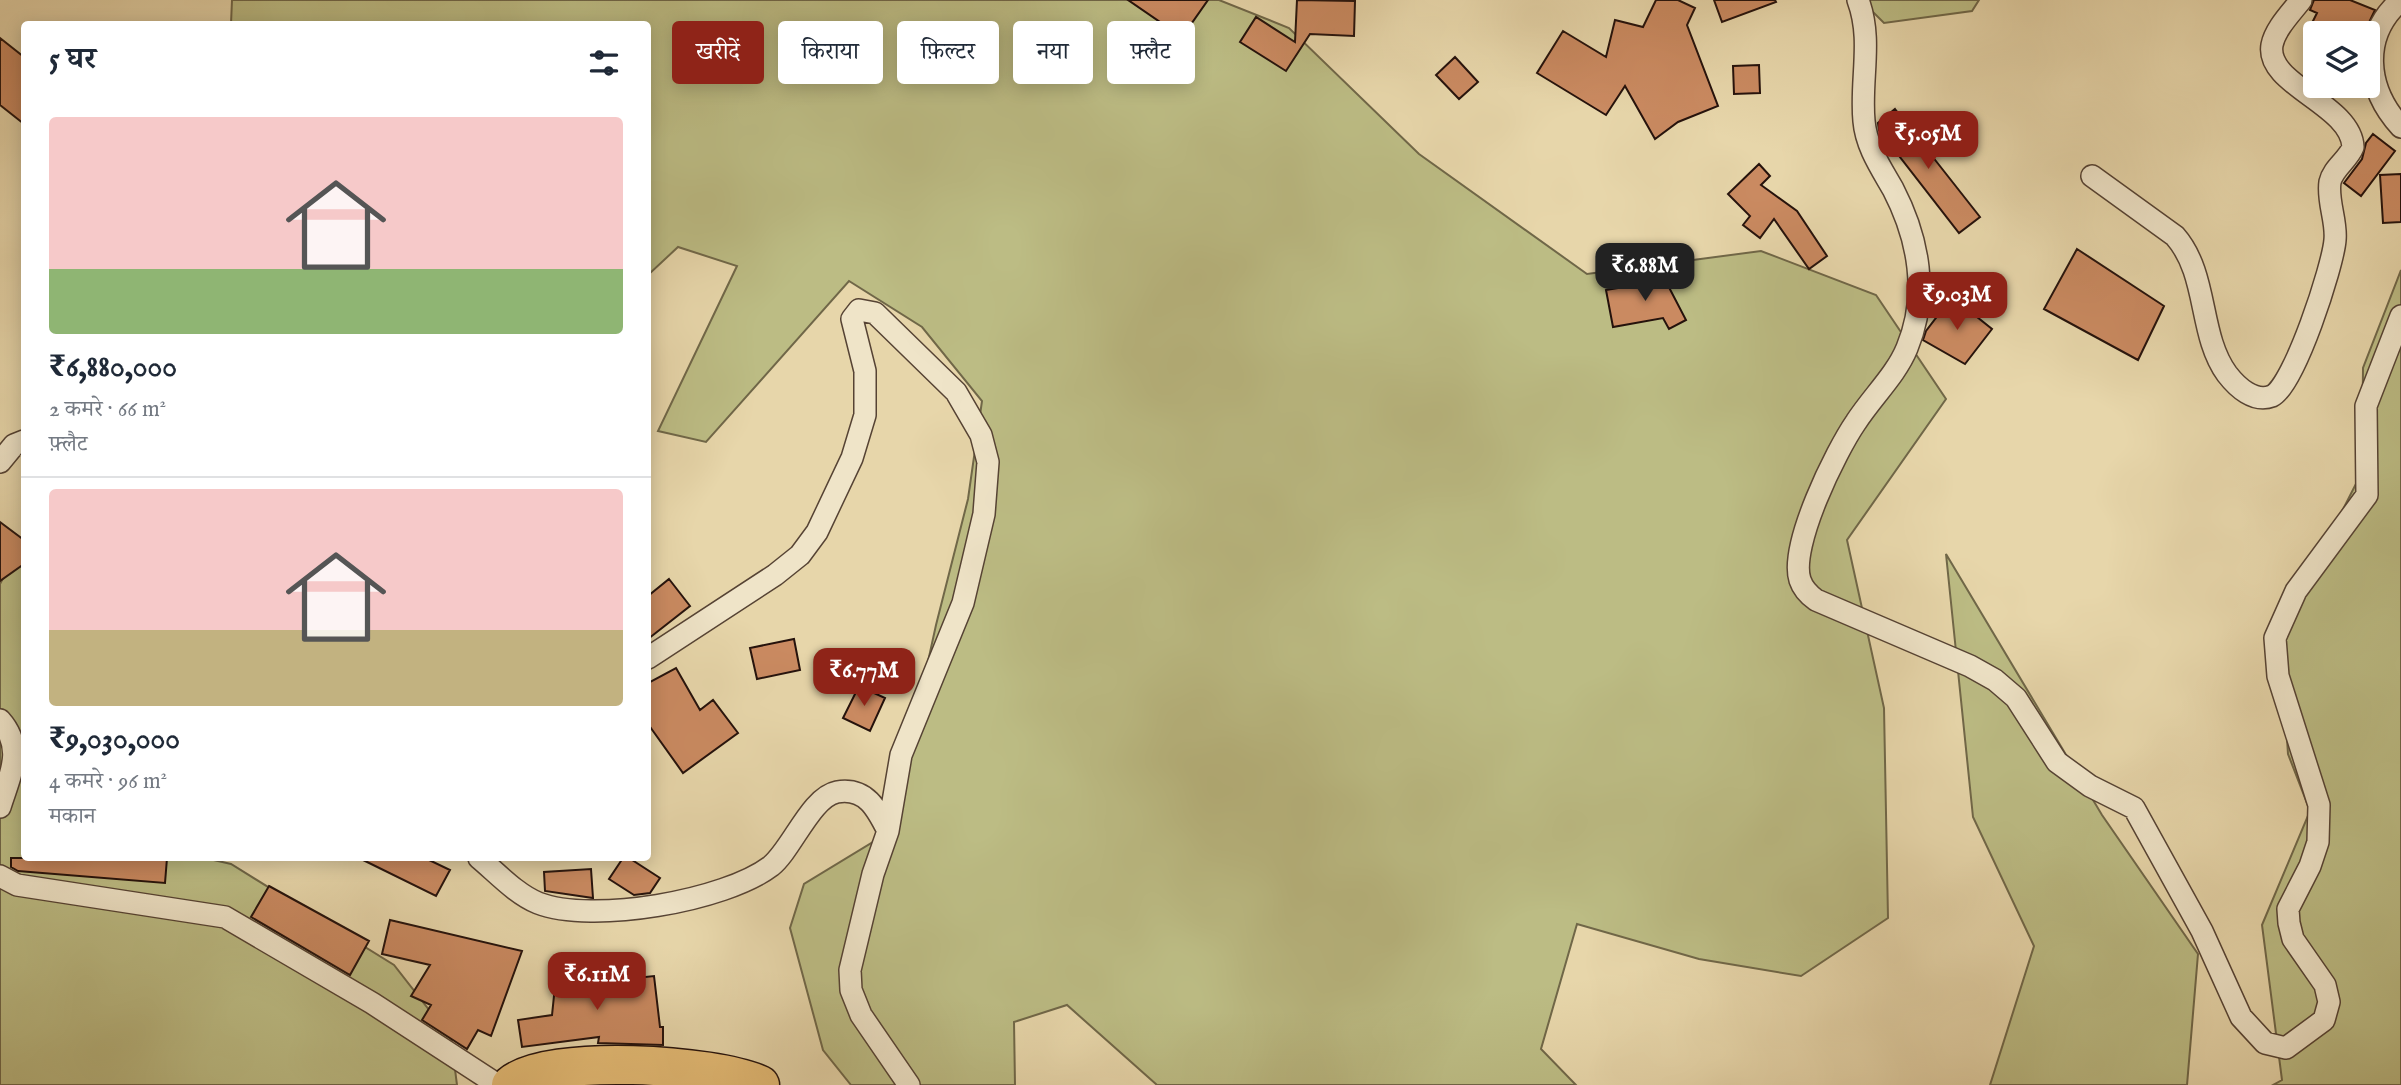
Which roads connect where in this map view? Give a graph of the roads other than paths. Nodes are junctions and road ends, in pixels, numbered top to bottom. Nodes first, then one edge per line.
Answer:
1 (1858, 0) edge
2 (2301, 0) edge
3 (2401, 0) edge
4 (2401, 127) edge
5 (2092, 176) dead end
6 (2401, 316) edge
7 (21, 442) edge
8 (0, 462) edge
9 (651, 656) edge
10 (0, 720) edge
11 (0, 807) edge
12 (888, 831) junction
13 (482, 861) edge
14 (0, 876) edge
15 (498, 1085) edge
16 (511, 1085) edge
17 (760, 1085) edge
18 (909, 1085) edge

1 - 6 street
2 - 5 street
3 - 4 street
7 - 8 street
9 - 12 street
10 - 11 street
12 - 13 street
12 - 18 street
14 - 15 street
16 - 17 highway

